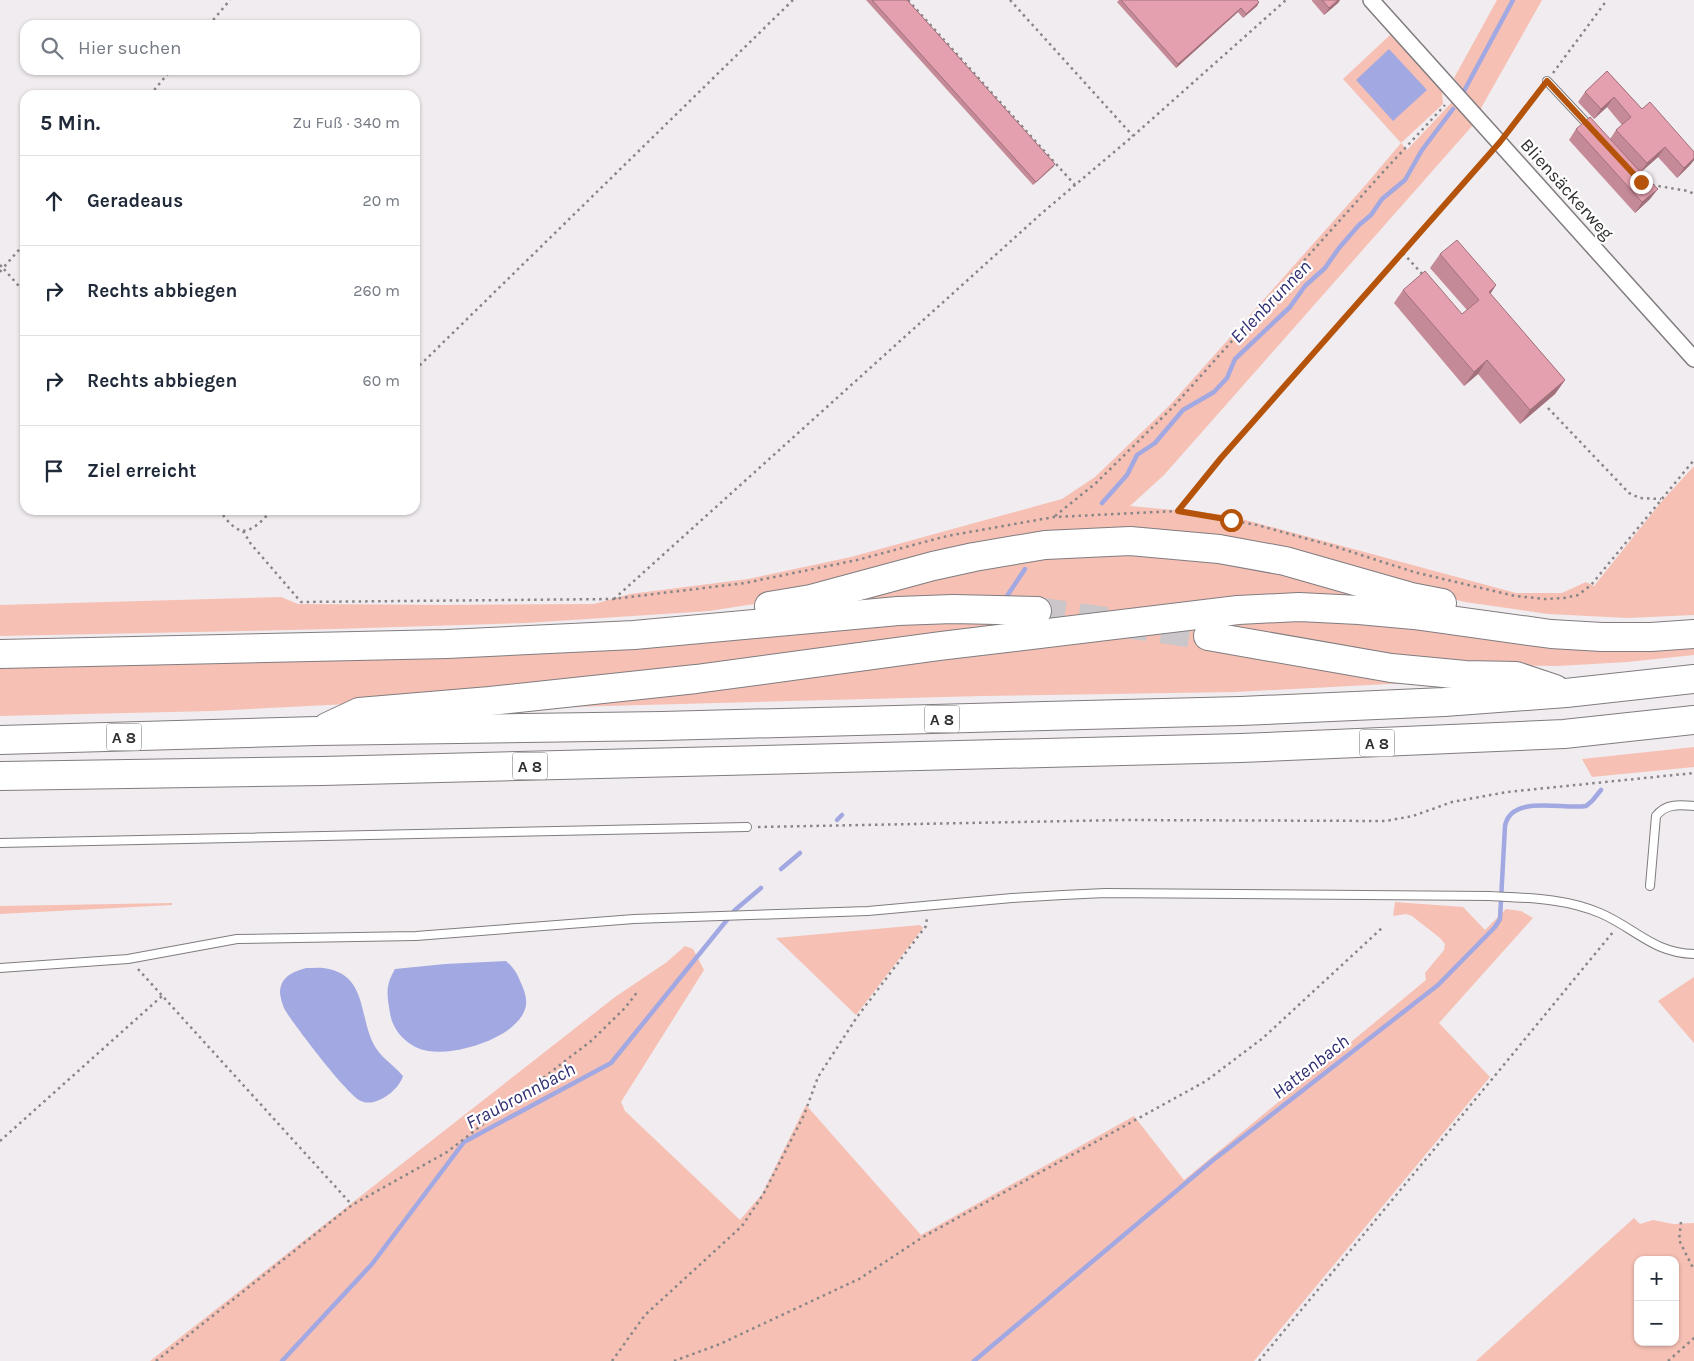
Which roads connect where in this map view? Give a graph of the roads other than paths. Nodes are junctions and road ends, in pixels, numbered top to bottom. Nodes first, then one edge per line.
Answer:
1 (1371, 0) edge
2 (1547, 81) road end
3 (1594, 132) edge
4 (1694, 359) edge
5 (1037, 611) tunnel mouth
6 (1503, 628) junction
7 (694, 630) junction
8 (1694, 634) edge
9 (1208, 636) tunnel mouth
10 (0, 654) edge
11 (1694, 679) edge
12 (1566, 692) junction
13 (1694, 720) edge
14 (317, 731) junction
15 (0, 740) edge
16 (0, 776) edge
17 (1694, 806) edge
18 (746, 827) road end
19 (0, 843) edge
20 (1650, 886) dead end
21 (1694, 954) edge
22 (0, 968) edge

1 - 4 street, Bliensäckerweg
2 - 3 lane
5 - 7 highway
6 - 7 highway
6 - 8 highway, A 8
6 - 14 highway, A 8
7 - 10 highway
9 - 12 highway, A 8
11 - 12 highway, A 8
12 - 14 highway, A 8
13 - 16 highway, A 8
14 - 15 highway, A 8
17 - 20 lane
18 - 19 lane
21 - 22 lane

